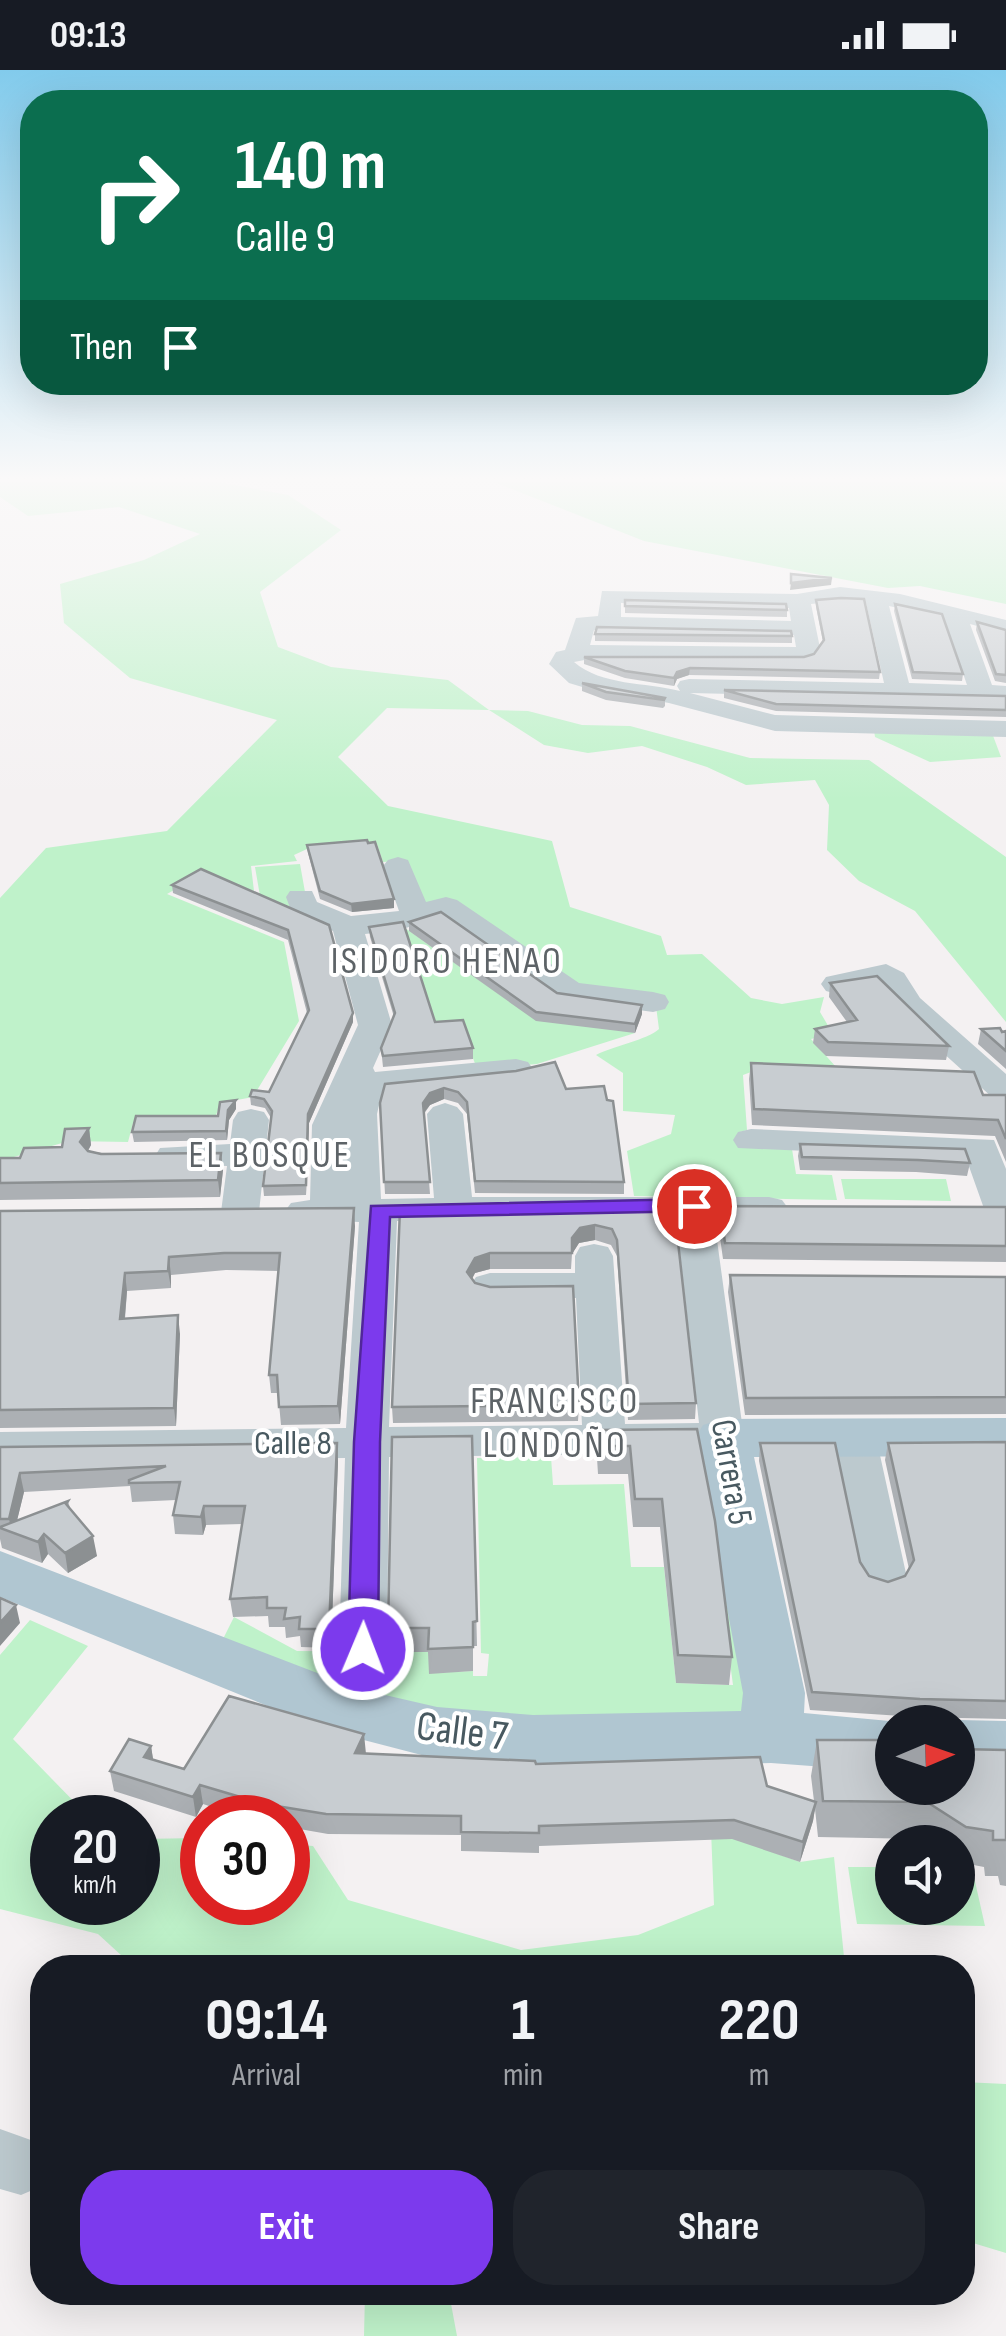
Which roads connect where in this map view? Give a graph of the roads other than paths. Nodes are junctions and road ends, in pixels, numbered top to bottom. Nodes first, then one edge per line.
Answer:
1 (876, 598) junction
2 (799, 601) junction
3 (954, 612) junction
4 (609, 623) junction
5 (1006, 627) edge
6 (804, 628) junction
7 (576, 653) junction
8 (620, 687) junction
9 (885, 691) junction
10 (994, 693) edge
11 (880, 726) junction
12 (1006, 728) edge
13 (398, 866) dead end
14 (301, 898) dead end
15 (431, 911) junction
16 (346, 926) junction
17 (837, 984) edge
18 (653, 1002) dead end
19 (516, 1069) edge
20 (359, 1074) junction
21 (946, 1075) edge
22 (995, 1082) edge
23 (445, 1114) dead end
24 (752, 1140) dead end
25 (139, 1156) edge
26 (694, 1206) junction
27 (454, 1208) junction
28 (990, 1209) edge
29 (357, 1210) junction
30 (813, 1210) edge
31 (490, 1286) edge
32 (1006, 1436) edge
33 (854, 1437) junction
34 (722, 1438) junction
35 (604, 1440) junction
36 (367, 1442) junction
37 (0, 1446) edge
38 (0, 1573) edge
39 (884, 1578) edge
40 (363, 1649) dead end
41 (771, 1737) junction
42 (875, 1745) edge
43 (975, 1746) edge
44 (1006, 1747) edge

1 - 2 street
1 - 3 street
1 - 9 street
2 - 4 street
2 - 6 street
3 - 5 street
3 - 10 street
4 - 6 street
4 - 7 street
6 - 7 street
7 - 8 street
8 - 9 street
8 - 11 street
9 - 10 street
9 - 11 street
11 - 12 street
13 - 15 street
14 - 16 street
15 - 16 street
15 - 18 street
16 - 20 street
17 - 22 street
19 - 20 street
20 - 29 street
21 - 22 street
23 - 27 street
24 - 28 street
25 - 29 street
26 - 27 street
26 - 30 street
26 - 34 street, Carrera 5
27 - 29 street
29 - 36 street
31 - 35 street
32 - 33 main road, Calle 8
33 - 34 main road, Calle 8
33 - 39 street
34 - 35 street, Calle 8
34 - 41 main road, Carrera 5
35 - 36 street, Calle 8
36 - 37 street, Calle 8
36 - 40 street
38 - 41 main road, Calle 7
41 - 42 main road, Calle 7
43 - 44 main road

